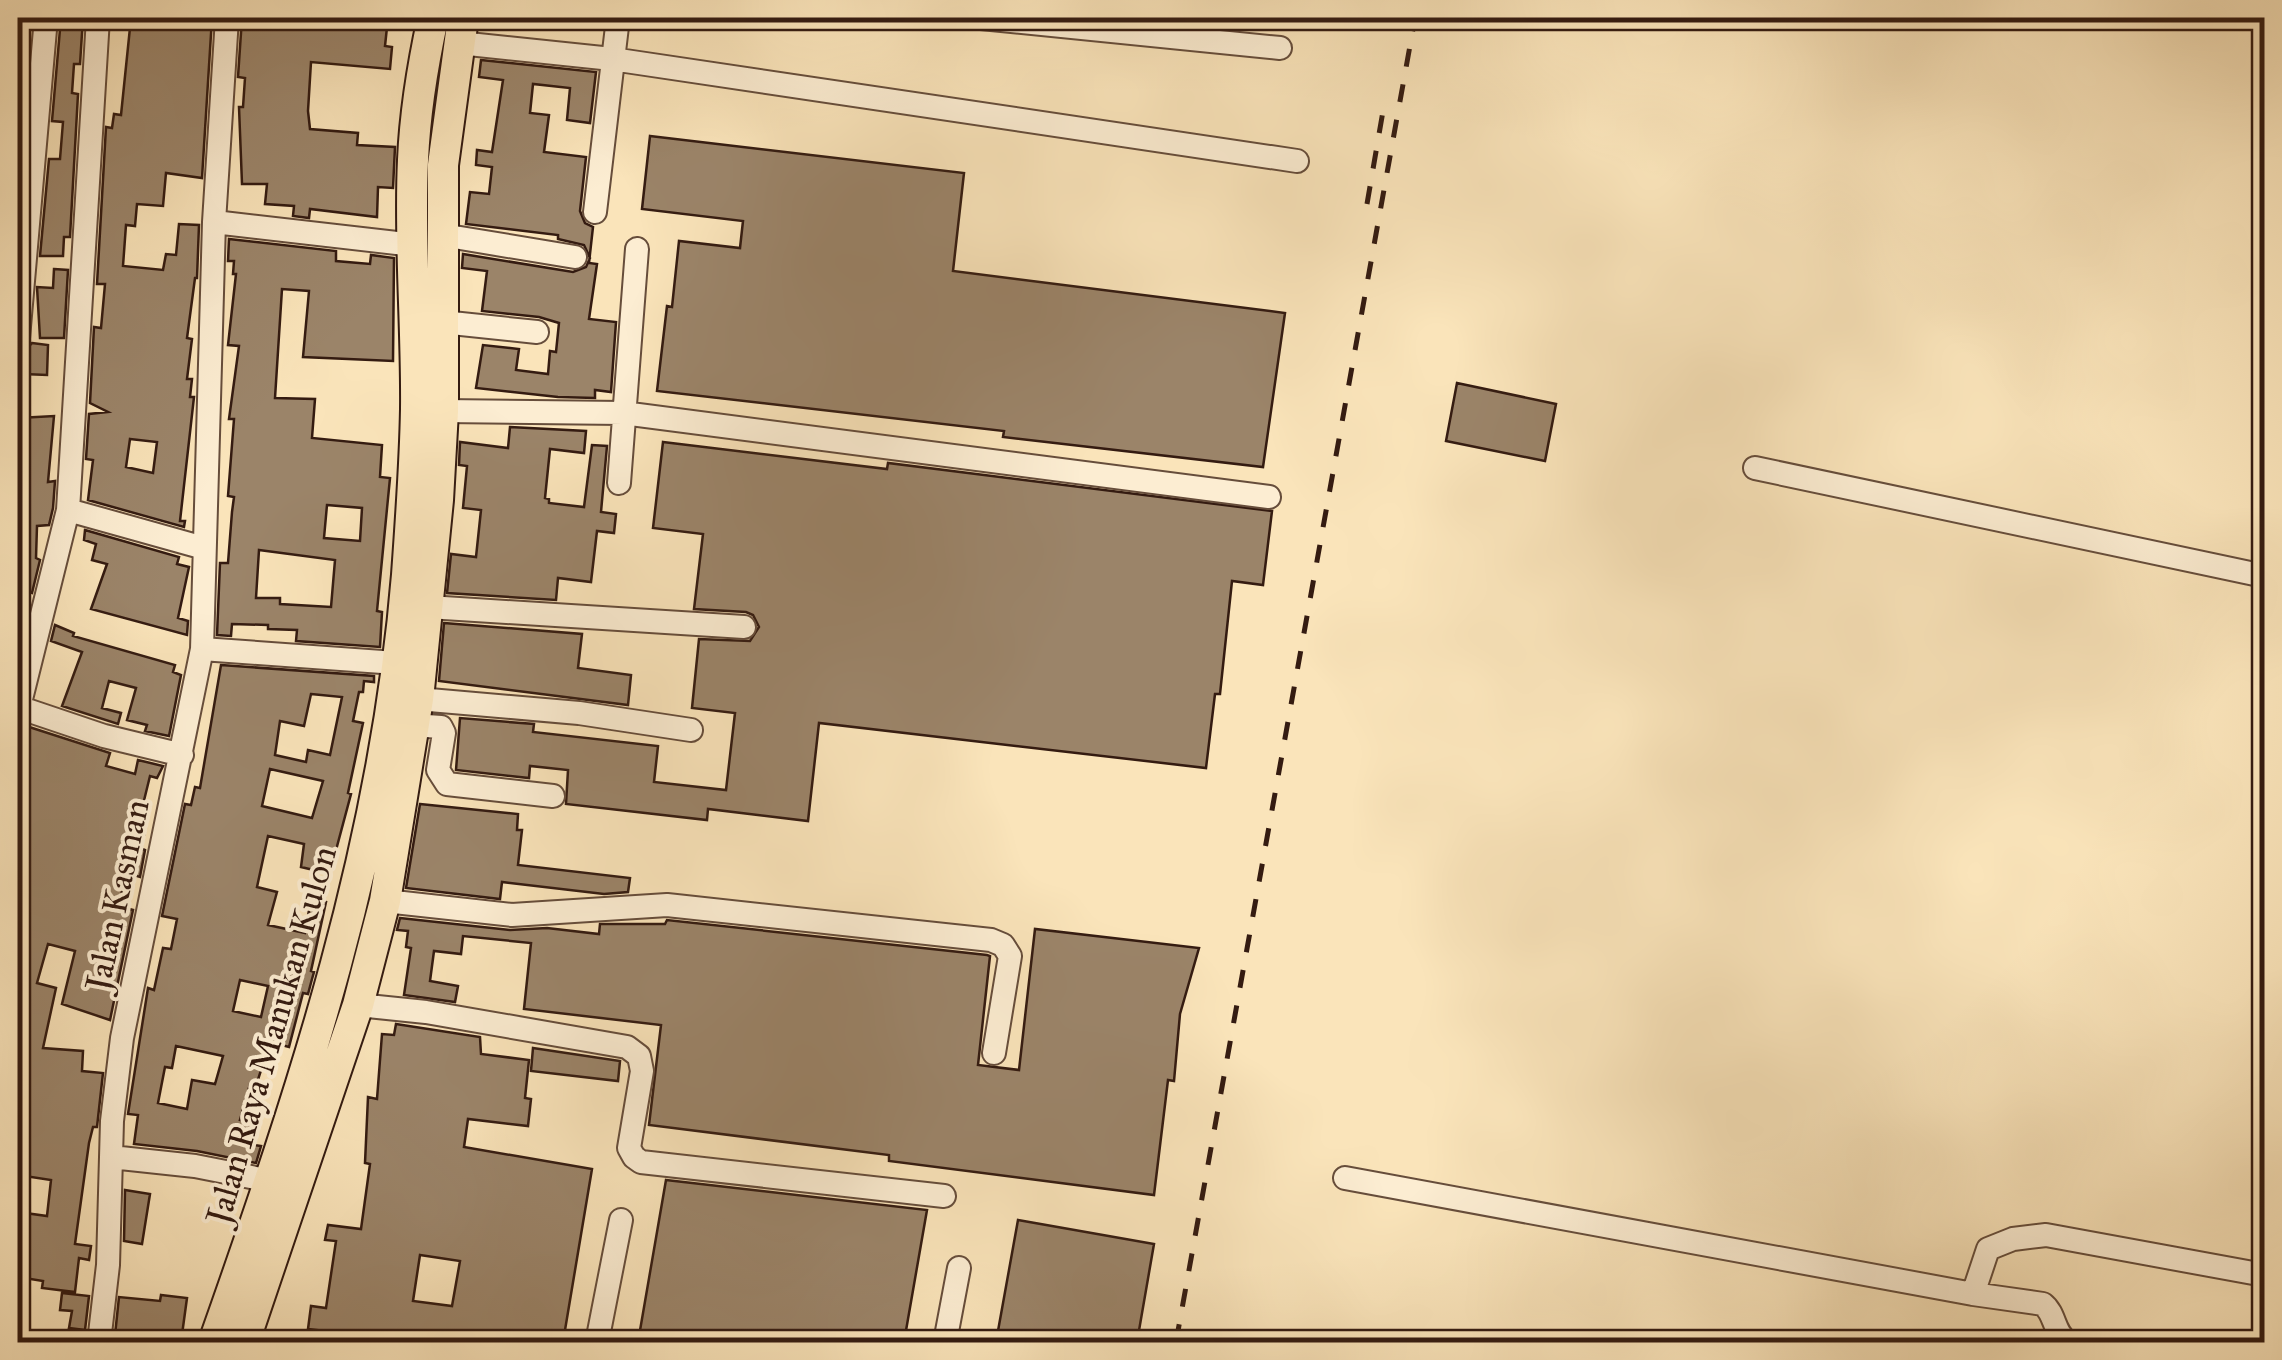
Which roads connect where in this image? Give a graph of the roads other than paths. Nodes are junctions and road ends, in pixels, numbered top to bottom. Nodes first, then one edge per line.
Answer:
1 (46, 18) edge
2 (98, 18) edge
3 (227, 18) edge
4 (433, 18) edge
5 (618, 18) edge
6 (981, 18) edge
7 (461, 30) edge
8 (1280, 48) dead end
9 (612, 59) junction
10 (436, 88) junction
11 (28, 93) edge
12 (1297, 161) dead end
13 (24, 180) edge
14 (595, 212) dead end
15 (214, 222) junction
16 (428, 240) junction
17 (637, 249) dead end
18 (575, 258) dead end
19 (22, 261) edge
20 (429, 322) junction
21 (536, 332) dead end
22 (18, 338) edge
23 (443, 411) junction
24 (623, 413) junction
25 (1755, 468) dead end
26 (619, 483) dead end
27 (1269, 497) dead end
28 (68, 510) junction
29 (204, 548) junction
30 (2264, 576) edge
31 (428, 607) junction
32 (744, 627) dead end
33 (202, 649) junction
34 (396, 663) junction
35 (18, 708) edge
36 (415, 712) junction
37 (691, 730) dead end
38 (182, 755) junction
39 (553, 796) dead end
40 (385, 901) junction
41 (358, 1004) junction
42 (994, 1053) dead end
43 (111, 1157) junction
44 (1344, 1178) dead end
45 (271, 1181) junction
46 (944, 1196) dead end
47 (621, 1220) dead end
48 (958, 1268) dead end
49 (2264, 1275) edge
50 (1973, 1294) junction
51 (100, 1342) edge
52 (214, 1342) edge
53 (244, 1342) edge
54 (597, 1342) edge
55 (945, 1342) edge
56 (2068, 1342) edge

1 - 11 street
2 - 28 street
3 - 15 street, Jalan Kasman
4 - 10 main road
5 - 9 street
6 - 8 street
7 - 9 street
7 - 10 main road
9 - 12 street
9 - 14 street
10 - 16 main road, Jalan Raya Manukan Kulon
11 - 13 street
13 - 19 street
15 - 16 street
15 - 29 street, Jalan Kasman
16 - 18 street
16 - 20 main road, Jalan Raya Manukan Kulon
17 - 24 street
19 - 22 street
20 - 21 street
20 - 23 main road, Jalan Raya Manukan Kulon
20 - 34 main road, Jalan Raya Manukan Kulon
23 - 24 street
23 - 31 main road, Jalan Raya Manukan Kulon
24 - 26 street
24 - 27 street
25 - 30 street
28 - 29 street
28 - 35 street
29 - 33 street, Jalan Kasman
31 - 32 street
31 - 36 main road, Jalan Raya Manukan Kulon
33 - 34 street
33 - 38 street, Jalan Kasman
34 - 45 main road, Jalan Raya Manukan Kulon
35 - 38 street
36 - 37 street
36 - 39 street
36 - 40 main road, Jalan Raya Manukan Kulon
38 - 43 street, Jalan Kasman
40 - 41 main road, Jalan Raya Manukan Kulon
40 - 42 street
41 - 46 street
41 - 53 main road, Jalan Raya Manukan Kulon
43 - 45 street
43 - 51 street, Jalan Kasman
44 - 50 street
45 - 52 main road, Jalan Raya Manukan Kulon
47 - 54 street
48 - 55 street
49 - 50 street
50 - 56 street

